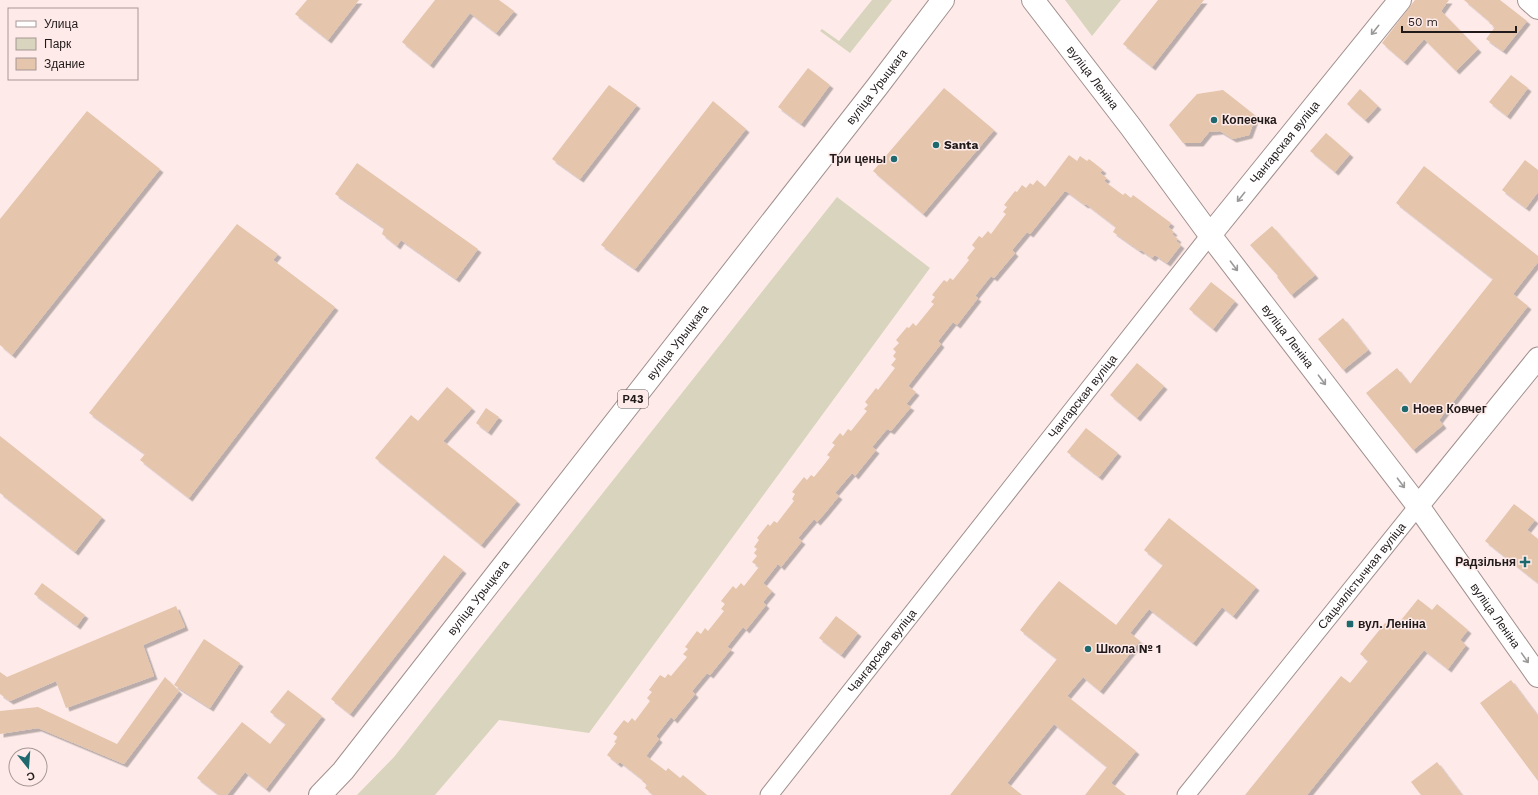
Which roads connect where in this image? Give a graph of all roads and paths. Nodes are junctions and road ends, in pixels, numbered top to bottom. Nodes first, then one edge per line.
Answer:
1 (943, 0) edge
2 (1033, 0) edge
3 (1400, 0) edge
4 (1529, 0) edge
5 (1538, 8) edge
6 (1210, 235) junction
7 (1538, 358) edge
8 (1418, 506) junction
9 (1538, 676) edge
10 (320, 795) edge
11 (769, 795) edge
12 (1186, 795) edge

1 - 10 main road, вуліца Урыцкага / Р43
2 - 6 main road, вуліца Леніна
3 -> 6 main road, Чангарская вуліца
4 - 5 main road
6 -> 8 main road, вуліца Леніна
6 - 11 street, Чангарская вуліца
7 - 8 street, Сацыялістычная вуліца
8 -> 9 main road, вуліца Леніна
8 - 12 street, Сацыялістычная вуліца

